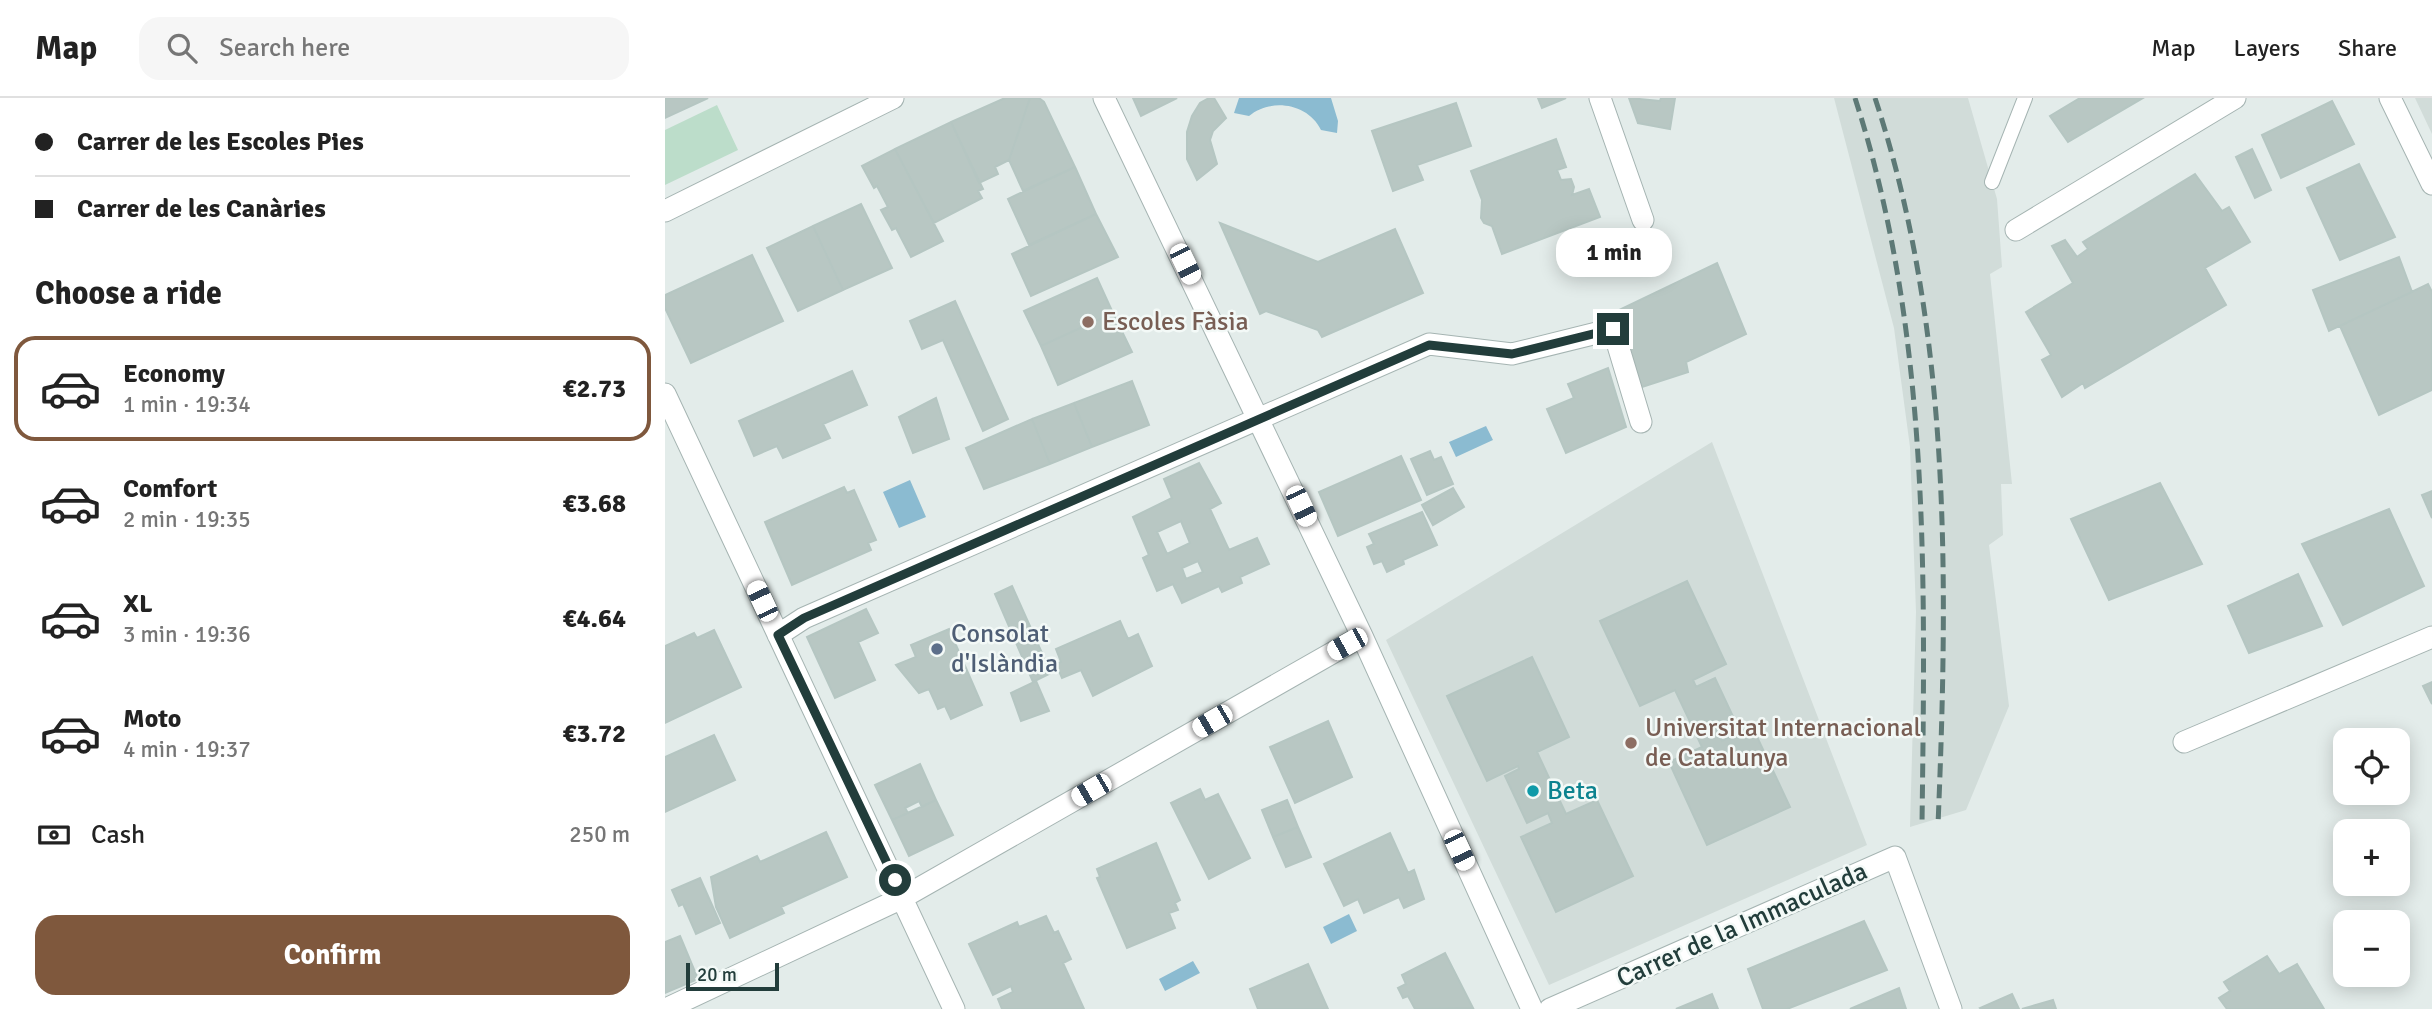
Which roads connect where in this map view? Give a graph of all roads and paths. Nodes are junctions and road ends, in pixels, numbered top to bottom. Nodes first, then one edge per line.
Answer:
1 (893, 98) edge
2 (1104, 98) edge
3 (1600, 98) edge
4 (2025, 98) edge
5 (2235, 98) edge
6 (2390, 98) edge
7 (1992, 182) dead end
8 (2432, 184) edge
9 (665, 211) edge
10 (1643, 220) dead end
11 (2016, 230) dead end
12 (665, 394) edge
13 (1259, 417) junction
14 (1641, 422) dead end
15 (778, 635) junction
16 (1362, 636) junction
17 (2432, 637) edge
18 (2185, 742) dead end
19 (902, 898) junction
20 (666, 1009) edge
21 (954, 1009) edge
22 (1532, 1009) edge
23 (1550, 1009) edge
24 (1951, 1009) edge

1 - 9 street
2 - 13 street
3 - 10 street
4 - 7 lane
5 - 11 street
6 - 8 street
12 - 15 street
13 - 14 street
13 - 15 street
13 - 16 street
15 - 19 street
16 - 19 street
16 - 22 street
17 - 18 street
19 - 20 street
19 - 21 street
23 - 24 street, Carrer de la Immaculada

